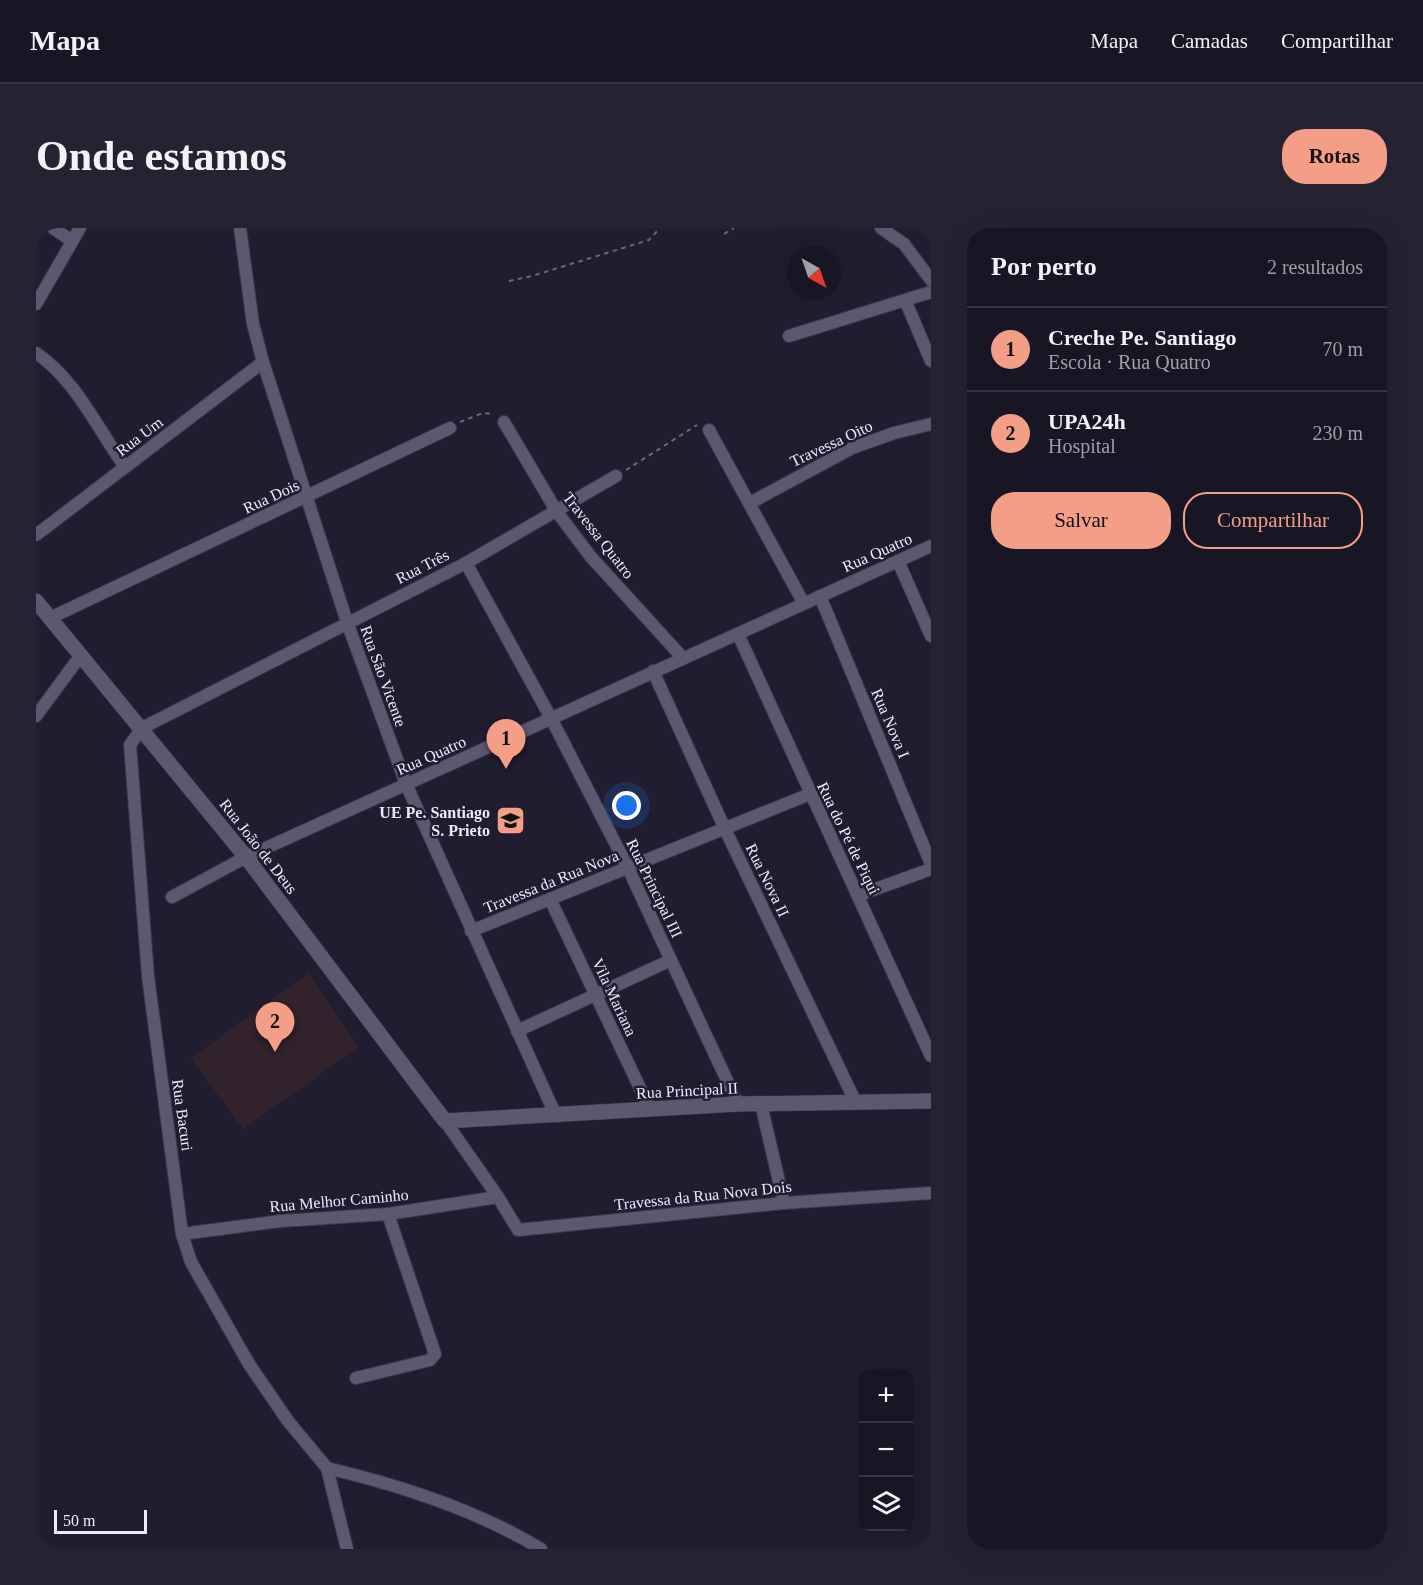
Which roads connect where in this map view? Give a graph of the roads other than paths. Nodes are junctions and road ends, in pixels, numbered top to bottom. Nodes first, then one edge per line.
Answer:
1 (53, 228) edge
2 (80, 228) edge
3 (240, 228) edge
4 (881, 228) edge
5 (72, 241) junction
6 (931, 280) edge
7 (931, 292) edge
8 (905, 300) junction
9 (36, 304) edge
10 (789, 336) dead end
11 (36, 353) edge
12 (931, 361) edge
13 (263, 362) junction
14 (504, 422) road end
15 (931, 424) edge
16 (450, 428) road end
17 (709, 429) road end
18 (125, 467) junction
19 (616, 476) road end
20 (306, 498) junction
21 (750, 503) junction
22 (557, 512) junction
23 (36, 536) edge
24 (931, 546) edge
25 (898, 561) junction
26 (466, 563) junction
27 (820, 596) junction
28 (36, 601) edge
29 (803, 602) junction
30 (50, 618) junction
31 (347, 622) junction
32 (738, 634) junction
33 (931, 636) edge
34 (81, 655) junction
35 (682, 657) junction
36 (653, 671) junction
37 (36, 716) edge
38 (552, 720) junction
39 (142, 728) junction
40 (406, 784) junction
41 (810, 794) junction
42 (725, 829) junction
43 (246, 857) junction
44 (931, 864) edge
45 (628, 868) junction
46 (931, 869) edge
47 (859, 895) junction
48 (172, 897) dead end
49 (550, 899) junction
50 (471, 931) junction
51 (671, 960) junction
52 (596, 995) junction
53 (517, 1031) junction
54 (931, 1056) edge
55 (931, 1101) edge
56 (856, 1103) junction
57 (738, 1104) junction
58 (760, 1104) junction
59 (650, 1109) junction
60 (556, 1116) junction
61 (445, 1121) junction
62 (931, 1193) edge
63 (498, 1197) junction
64 (784, 1203) junction
65 (388, 1214) junction
66 (182, 1234) junction
67 (356, 1378) dead end
68 (327, 1468) junction
69 (347, 1549) edge
70 (541, 1549) edge

1 - 5 street
2 - 5 street
3 - 13 street, Rua São Vicente
4 - 6 street
5 - 9 street
7 - 8 street
8 - 10 street
8 - 12 street
11 - 18 street
13 - 18 street, Rua Um
13 - 20 street, Rua São Vicente
14 - 22 street, Travessa Quatro
15 - 21 street, Travessa Oito
16 - 20 street, Rua Dois
17 - 21 street
18 - 23 street, Rua Um
19 - 22 street, Rua Três
20 - 30 street, Rua Dois
20 - 31 street, Rua São Vicente
21 - 29 street
22 - 26 street, Rua Três
22 - 35 street, Travessa Quatro
24 - 25 street, Rua Quatro
25 - 27 street, Rua Quatro
25 - 33 street
26 - 31 street, Rua Três
26 - 38 street, Rua Principal III
27 - 29 street, Rua Quatro
27 - 44 street, Rua Nova I
28 - 30 street, Rua João de Deus
29 - 32 street, Rua Quatro
30 - 34 street, Rua João de Deus
31 - 39 street, Rua Três
31 - 40 street, Rua São Vicente
32 - 35 street, Rua Quatro
32 - 41 street, Rua do Pé de Piqui
34 - 37 street
34 - 39 street, Rua João de Deus
35 - 36 street, Rua Quatro
36 - 38 street, Rua Quatro
36 - 42 street, Rua Nova II
38 - 40 street, Rua Quatro
38 - 45 street, Rua Principal III
39 - 43 street, Rua João de Deus
39 - 66 street, Rua Bacuri
40 - 43 street, Rua Quatro
40 - 50 street, Rua São Vicente
41 - 42 street, Travessa da Rua Nova
41 - 47 street, Rua do Pé de Piqui
42 - 45 street, Travessa da Rua Nova
42 - 56 street, Rua Nova II
43 - 48 street, Rua Quatro
43 - 61 street, Rua João de Deus
45 - 49 street, Travessa da Rua Nova
45 - 51 street, Rua Principal III
46 - 47 street
47 - 54 street, Rua do Pé de Piqui
49 - 50 street, Travessa da Rua Nova
49 - 52 street, Vila Mariana
50 - 53 street, Rua São Vicente
51 - 52 street
51 - 57 street, Rua Principal III
52 - 53 street
52 - 59 street, Vila Mariana
53 - 60 street, Rua São Vicente
55 - 56 street, Rua Principal II
56 - 58 street, Rua Principal II
57 - 58 street, Rua Principal II
57 - 59 street, Rua Principal II
58 - 64 street
59 - 60 street, Rua Principal II
60 - 61 street, Rua Principal II
61 - 63 street
62 - 64 street, Travessa da Rua Nova Dois
63 - 64 street, Travessa da Rua Nova Dois
63 - 65 street, Rua Melhor Caminho
65 - 66 street, Rua Melhor Caminho
65 - 67 street
66 - 68 street, Rua Bacuri
68 - 69 street
68 - 70 street

